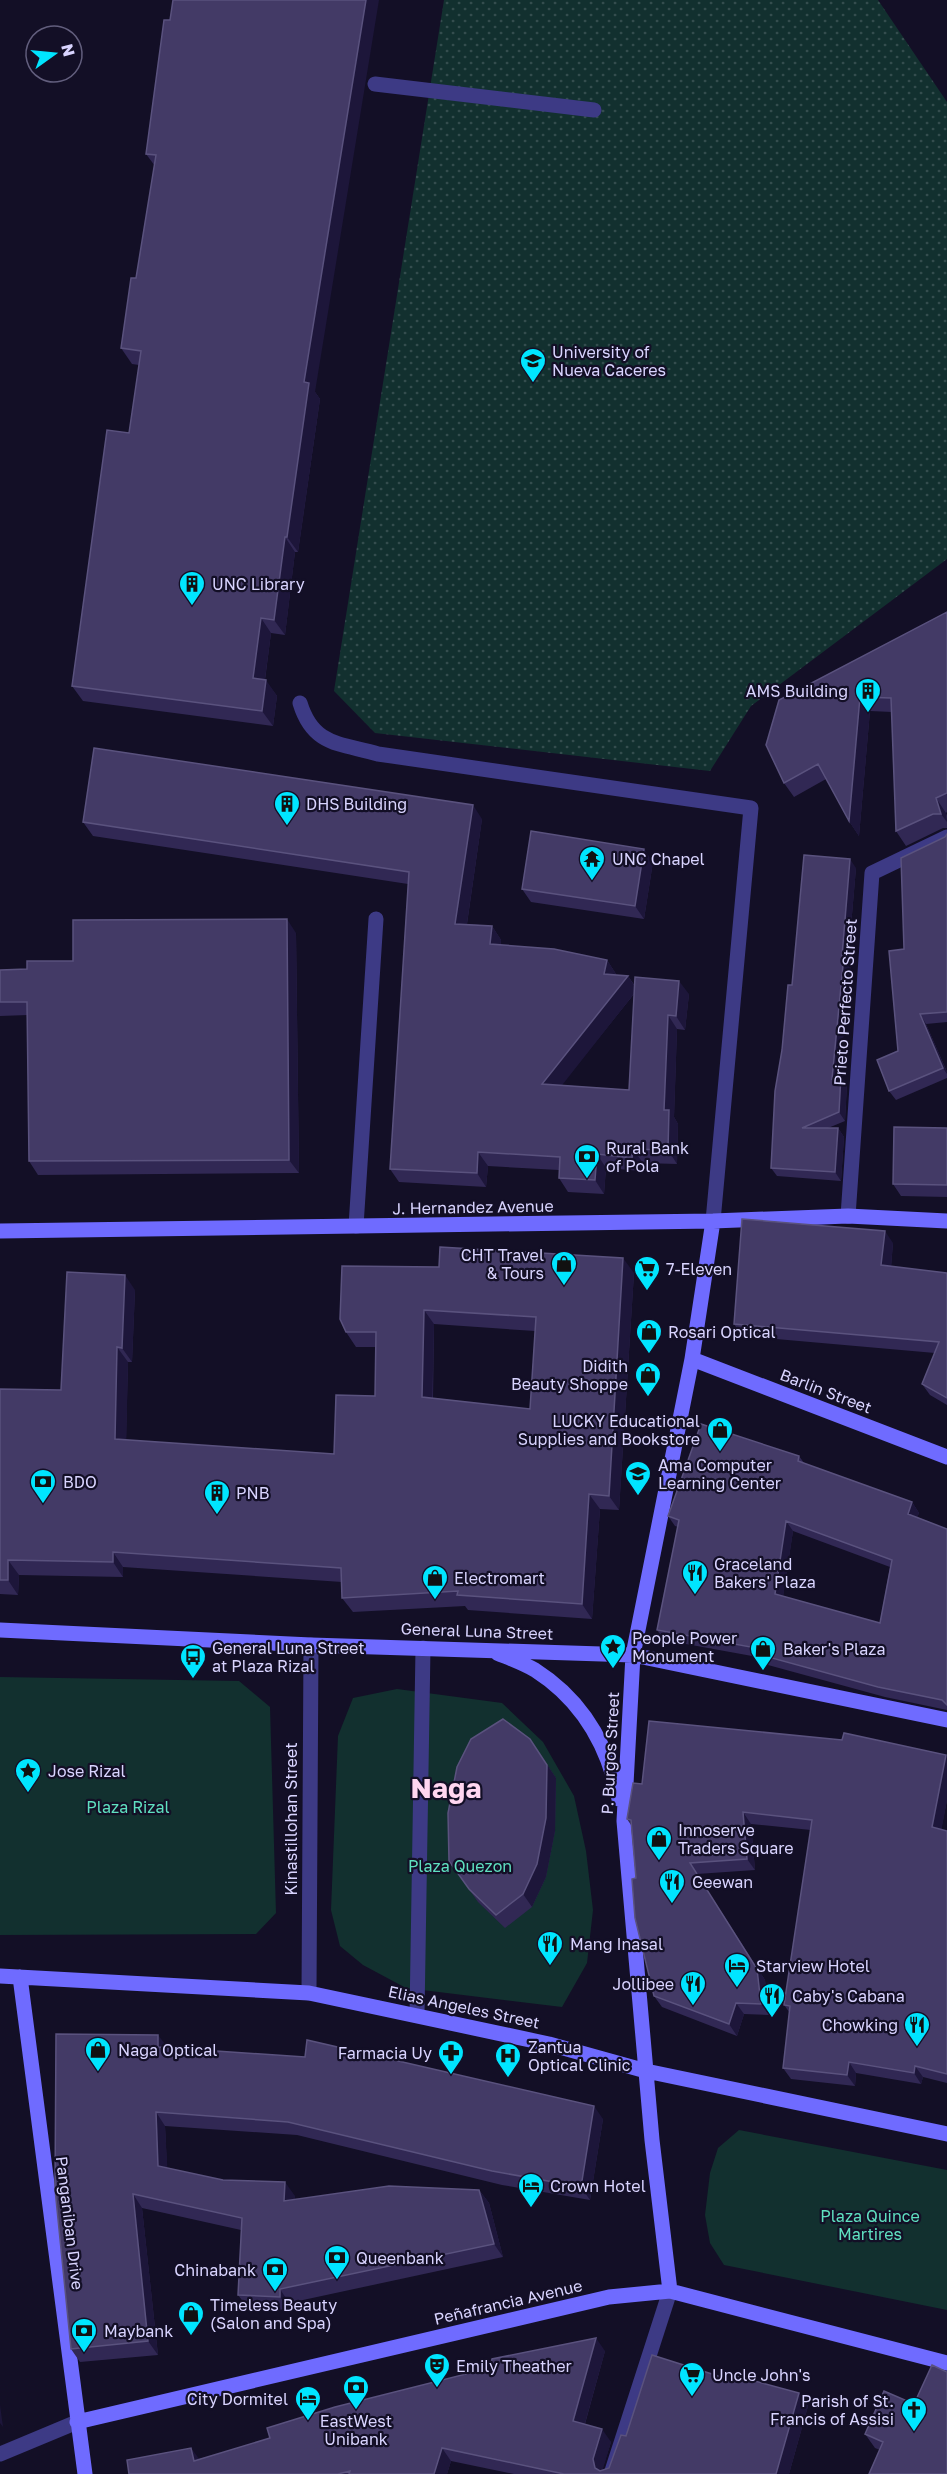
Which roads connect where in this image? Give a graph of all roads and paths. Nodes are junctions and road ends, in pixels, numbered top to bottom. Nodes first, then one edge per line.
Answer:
1 (375, 84) dead end
2 (594, 110) dead end
3 (300, 703) dead end
4 (947, 837) edge
5 (376, 919) dead end
6 (848, 1216) junction
7 (712, 1221) junction
8 (947, 1221) edge
9 (356, 1226) junction
10 (0, 1231) edge
11 (692, 1359) junction
12 (947, 1457) edge
13 (0, 1630) edge
14 (311, 1644) junction
15 (423, 1648) junction
16 (491, 1650) junction
17 (633, 1656) junction
18 (947, 1720) edge
19 (624, 1821) junction
20 (0, 1976) edge
21 (20, 1977) junction
22 (309, 1993) junction
23 (417, 2015) junction
24 (646, 2071) junction
25 (947, 2134) edge
26 (670, 2291) junction
27 (947, 2363) edge
28 (77, 2422) junction
29 (0, 2454) edge
30 (85, 2474) edge
31 (611, 2474) edge

1 - 2 street
3 - 7 street
4 - 6 street, Prieto Perfecto Street
5 - 9 street
6 - 7 main road, J. Hernandez Avenue
6 - 8 main road, J. Hernandez Avenue
7 - 9 main road, J. Hernandez Avenue
7 - 11 main road, P. Burgos Street
9 - 10 main road, J. Hernandez Avenue
11 - 12 main road, Barlin Street
11 - 17 main road, P. Burgos Street
13 - 14 main road, General Luna Street
14 - 15 main road, General Luna Street
14 - 22 street, Kinastillohan Street
15 - 16 main road, General Luna Street
15 - 23 street
16 - 17 main road, General Luna Street
16 - 19 main road
17 - 18 main road, General Luna Street
17 - 19 main road, P. Burgos Street
19 - 24 main road, P. Burgos Street
20 - 21 main road, Elias Angeles Street
21 - 22 main road, Elias Angeles Street
21 - 28 main road, Panganiban Drive
22 - 23 main road, Elias Angeles Street
23 - 24 main road, Elias Angeles Street
24 - 25 main road, Elias Angeles Street
24 - 26 main road, P. Burgos Street
26 - 27 main road, Peñafrancia Avenue
26 - 28 main road, Peñafrancia Avenue
26 - 31 street
28 - 29 street
28 - 30 main road, Panganiban Drive

